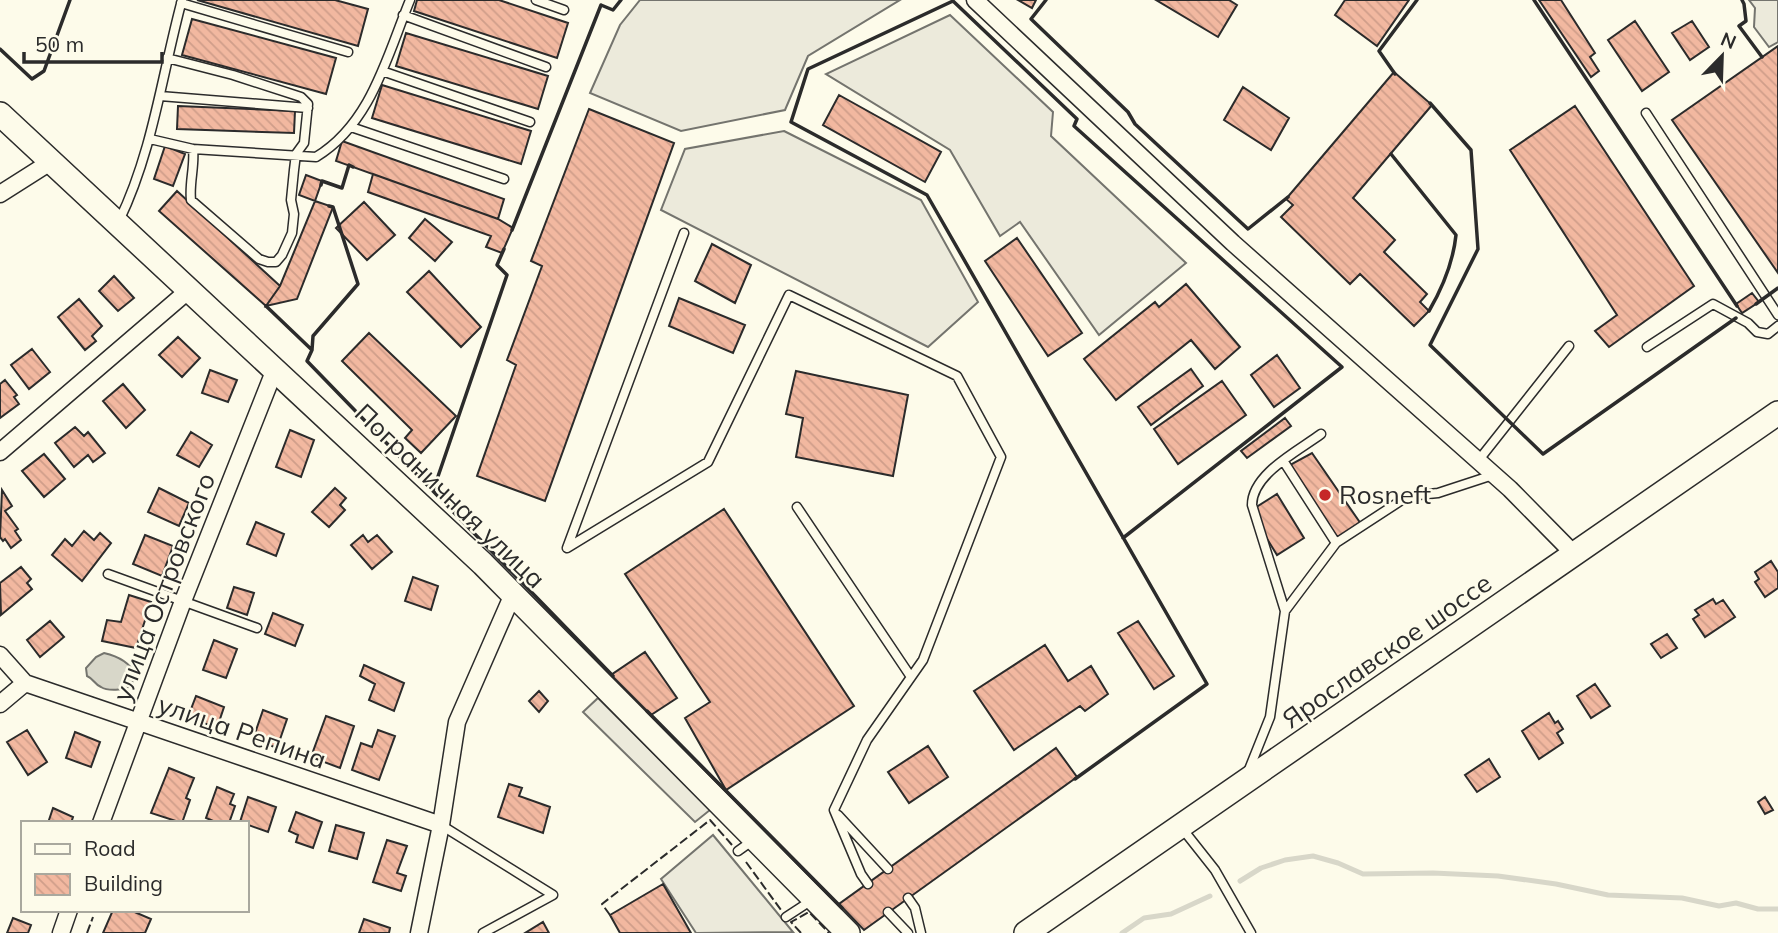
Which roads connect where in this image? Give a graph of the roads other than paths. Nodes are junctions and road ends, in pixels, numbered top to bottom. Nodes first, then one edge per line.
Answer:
1 (410, 0) edge
2 (536, 0) edge
3 (975, 0) edge
4 (182, 1) edge
5 (564, 10) dead end
6 (403, 15) junction
7 (348, 52) dead end
8 (167, 58) junction
9 (546, 67) dead end
10 (382, 71) junction
11 (160, 96) junction
12 (308, 108) junction
13 (1646, 113) dead end
14 (0, 114) edge
15 (530, 122) dead end
16 (351, 127) junction
17 (150, 139) junction
18 (193, 149) junction
19 (296, 154) junction
20 (52, 161) junction
21 (505, 179) dead end
22 (0, 194) edge
23 (118, 223) junction
24 (684, 233) dead end
25 (189, 290) junction
26 (1778, 315) edge
27 (1778, 326) edge
28 (1569, 346) dead end
29 (1647, 347) dead end
30 (275, 369) junction
31 (1778, 413) edge
32 (1321, 434) dead end
33 (0, 452) edge
34 (1478, 461) junction
35 (1284, 462) junction
36 (1493, 475) junction
37 (797, 508) dead end
38 (1336, 543) junction
39 (1574, 555) junction
40 (107, 574) dead end
41 (513, 594) junction
42 (183, 601) junction
43 (1285, 611) junction
44 (257, 628) dead end
45 (0, 654) edge
46 (911, 677) junction
47 (25, 683) junction
48 (0, 704) edge
49 (137, 723) junction
50 (1243, 784) junction
51 (834, 810) junction
52 (102, 821) edge
53 (441, 825) junction
54 (1181, 827) junction
55 (888, 869) dead end
56 (868, 884) dead end
57 (908, 898) dead end
58 (814, 899) junction
59 (68, 912) edge
60 (888, 912) dead end
61 (786, 916) dead end
62 (61, 933) edge
63 (419, 933) edge
64 (483, 933) edge
65 (848, 933) edge
66 (908, 933) edge
67 (921, 933) edge
68 (1026, 933) edge
69 (1251, 933) edge

1 - 6 lane
2 - 5 lane
3 - 34 street
4 - 7 lane
4 - 8 lane
6 - 9 lane
6 - 10 lane
8 - 11 lane
8 - 12 lane
10 - 15 lane
10 - 16 lane
11 - 12 lane
11 - 17 lane
12 - 19 lane
13 - 26 lane
14 - 20 street, Пограничная улица
16 - 19 lane
16 - 21 lane
17 - 18 lane
17 - 23 lane
18 - 19 lane
18 - 19 lane
20 - 22 street
20 - 23 street, Пограничная улица
23 - 25 street, Пограничная улица
24 - 46 lane
25 - 30 street, Пограничная улица
25 - 33 street
27 - 29 lane
28 - 34 lane
30 - 41 street, Пограничная улица
30 - 42 street, улица Островского
31 - 39 street, Ярославское шоссе
32 - 35 lane
34 - 36 street
35 - 38 lane
35 - 43 lane
36 - 38 lane
36 - 39 street
37 - 46 lane
38 - 43 lane
39 - 50 street, Ярославское шоссе
40 - 42 lane
41 - 53 street
41 - 58 street, Пограничная улица
42 - 44 lane
42 - 49 street, улица Островского
43 - 50 lane
45 - 47 street, улица Репина
46 - 51 lane
47 - 48 street
47 - 49 street, улица Репина
49 - 52 street, улица Островского
49 - 53 street, улица Репина
50 - 54 street, Ярославское шоссе
51 - 55 lane
51 - 56 lane
53 - 63 street
53 - 64 lane
54 - 68 street, Ярославское шоссе
54 - 69 lane
57 - 67 lane
58 - 61 lane
58 - 65 street, Пограничная улица
59 - 62 street
60 - 66 lane

